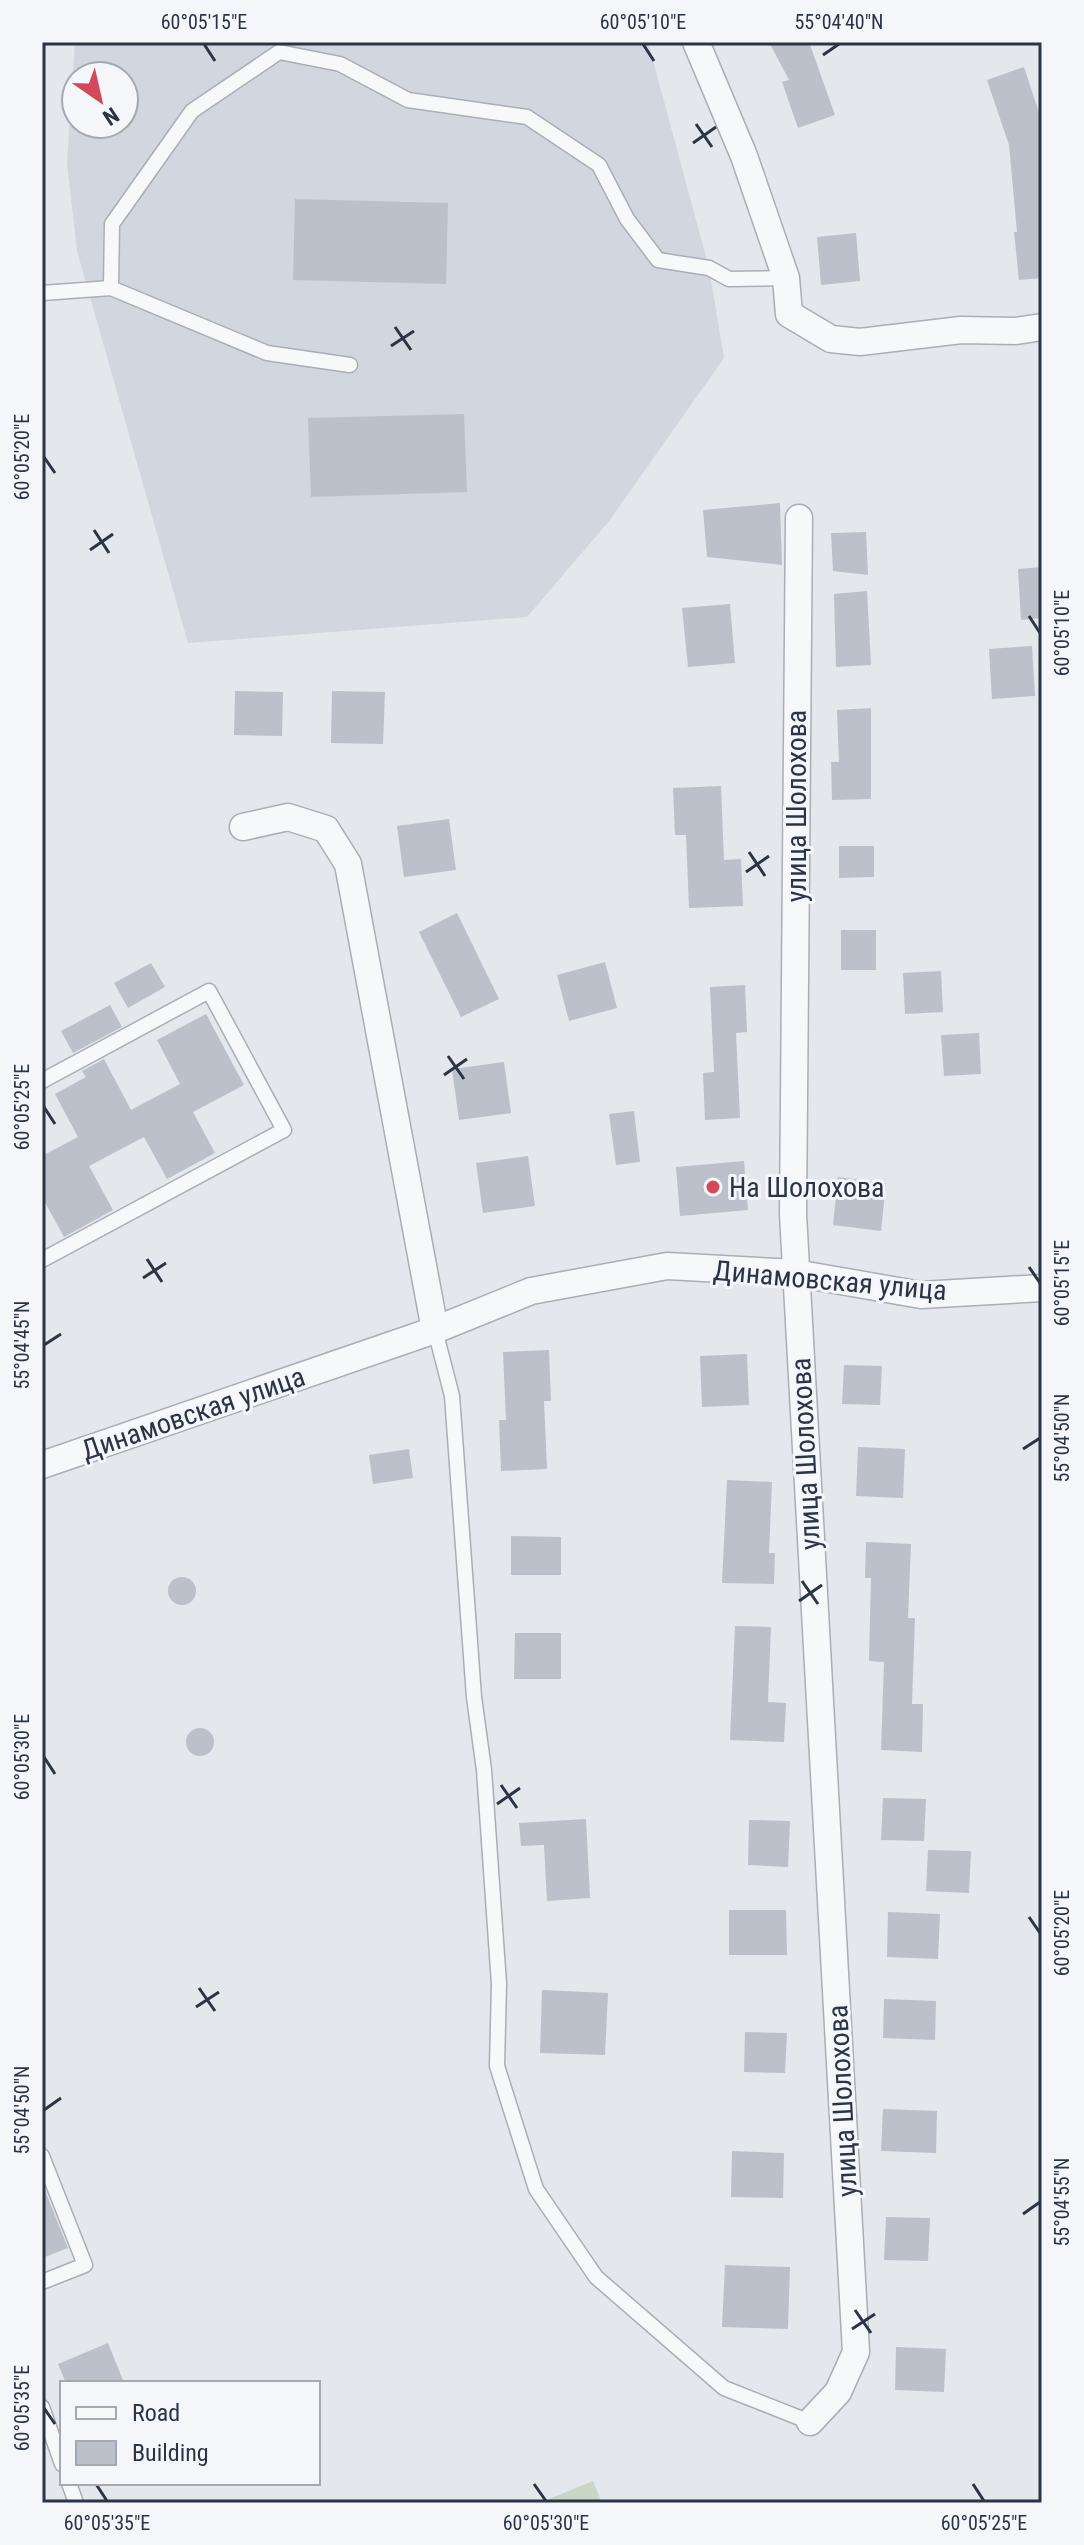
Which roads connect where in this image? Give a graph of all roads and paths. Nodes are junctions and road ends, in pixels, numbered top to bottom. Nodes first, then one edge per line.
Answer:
1 (696, 42) edge
2 (786, 278) junction
3 (111, 288) junction
4 (42, 293) edge
5 (1042, 327) edge
6 (350, 365) dead end
7 (799, 518) dead end
8 (243, 827) dead end
9 (42, 1081) edge
10 (42, 1260) edge
11 (795, 1273) junction
12 (1042, 1288) edge
13 (435, 1330) junction
14 (42, 1465) edge
15 (42, 2156) edge
16 (42, 2282) edge
17 (42, 2407) edge
18 (810, 2422) joint
19 (60, 2458) edge

1 - 2 street
2 - 3 lane
2 - 5 street
3 - 4 lane
3 - 6 lane
7 - 11 street, улица Шолохова
8 - 13 street
9 - 10 lane
11 - 12 street, Динамовская улица
11 - 13 street, Динамовская улица
11 - 18 street, улица Шолохова
13 - 14 street, Динамовская улица
13 - 18 lane
15 - 16 lane
17 - 19 lane

